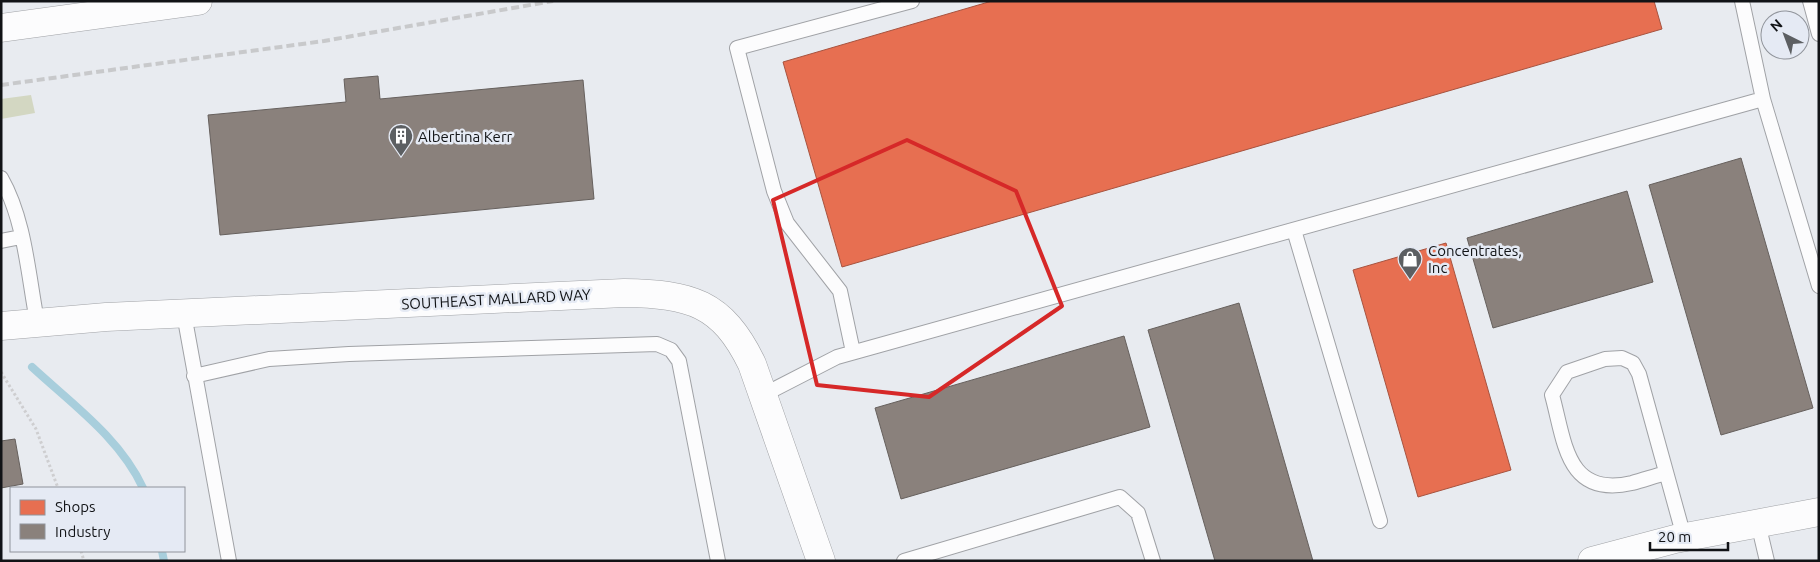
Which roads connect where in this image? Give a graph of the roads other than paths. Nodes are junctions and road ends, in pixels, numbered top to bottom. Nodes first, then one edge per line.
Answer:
1 (198, 1) edge
2 (912, 1) edge
3 (1742, 1) edge
4 (1810, 1) edge
5 (1, 28) edge
6 (1819, 34) edge
7 (1763, 99) junction
8 (1, 178) edge
9 (1294, 230) junction
10 (21, 237) junction
11 (1, 241) edge
12 (1819, 286) edge
13 (184, 314) junction
14 (37, 321) junction
15 (1, 326) edge
16 (853, 352) junction
17 (194, 376) junction
18 (763, 395) junction
19 (1666, 473) junction
20 (1819, 512) edge
21 (1380, 521) dead end
22 (1758, 523) junction
23 (1684, 537) junction
24 (229, 561) edge
25 (718, 561) edge
26 (821, 561) edge
27 (904, 561) edge
28 (1153, 561) edge
29 (1592, 561) edge
30 (1767, 561) edge

1 - 5 street
2 - 16 lane
3 - 7 lane
4 - 6 lane
7 - 9 lane
7 - 12 lane
8 - 10 lane
9 - 16 lane
9 - 21 lane
10 - 11 lane
10 - 14 lane
13 - 14 street, SOUTHEAST MALLARD WAY
13 - 17 lane
13 - 18 street, SOUTHEAST MALLARD WAY
14 - 15 street, SOUTHEAST MALLARD WAY
16 - 18 lane
17 - 24 lane
17 - 25 lane
18 - 26 street, SOUTHEAST MALLARD WAY
19 - 19 lane
19 - 23 lane
20 - 22 street
22 - 23 street
22 - 30 lane
23 - 29 street
27 - 28 lane

